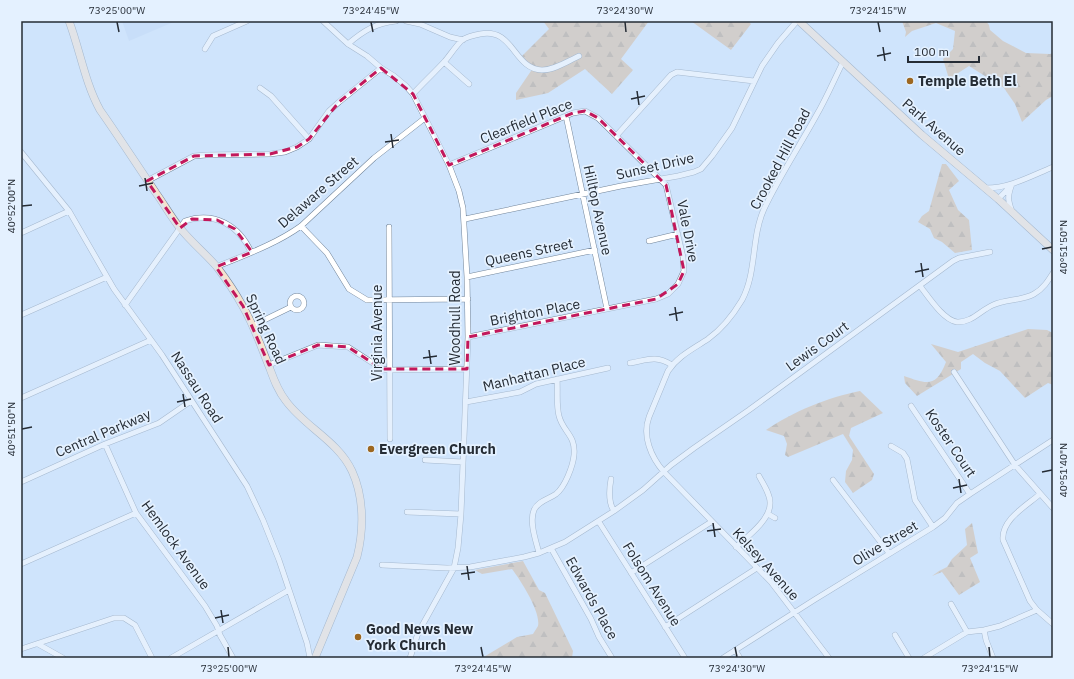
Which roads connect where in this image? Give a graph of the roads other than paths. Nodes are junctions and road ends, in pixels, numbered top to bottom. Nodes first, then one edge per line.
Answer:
1 (69, 21) edge
2 (247, 21) edge
3 (323, 21) edge
4 (396, 21) edge
5 (406, 21) edge
6 (798, 21) edge
7 (419, 23) edge
8 (463, 40) junction
9 (348, 44) junction
10 (205, 49) dead end
11 (579, 56) dead end
12 (444, 62) junction
13 (843, 62) junction
14 (381, 68) junction
15 (754, 81) junction
16 (469, 84) dead end
17 (260, 88) dead end
18 (413, 94) junction
19 (566, 116) junction
20 (425, 118) junction
21 (617, 135) junction
22 (308, 139) junction
23 (21, 152) edge
24 (449, 165) junction
25 (1053, 167) edge
26 (660, 179) junction
27 (147, 181) junction
28 (1012, 184) junction
29 (986, 188) junction
30 (582, 194) junction
31 (998, 199) junction
32 (69, 212) junction
33 (1013, 213) junction
34 (465, 219) junction
35 (301, 226) junction
36 (389, 227) dead end
37 (180, 228) junction
38 (21, 233) edge
39 (678, 234) junction
40 (649, 241) dead end
41 (595, 250) junction
42 (1053, 250) edge
43 (251, 252) junction
44 (990, 252) dead end
45 (216, 267) junction
46 (1053, 273) edge
47 (107, 277) junction
48 (467, 277) junction
49 (920, 286) junction
50 (468, 299) junction
51 (389, 300) junction
52 (125, 305) junction
53 (291, 307) dead end
54 (607, 309) junction
55 (21, 315) edge
56 (252, 326) junction
57 (468, 337) junction
58 (151, 340) junction
59 (630, 364) dead end
60 (268, 365) junction
61 (672, 365) junction
62 (608, 368) dead end
63 (467, 369) junction
64 (389, 370) junction
65 (954, 372) dead end
66 (557, 379) junction
67 (21, 398) edge
68 (190, 401) junction
69 (466, 402) junction
70 (911, 406) dead end
71 (390, 439) dead end
72 (1053, 440) edge
73 (105, 444) junction
74 (891, 446) dead end
75 (425, 460) dead end
76 (464, 462) junction
77 (1015, 465) junction
78 (664, 472) junction
79 (759, 476) dead end
80 (611, 479) dead end
81 (833, 480) dead end
82 (21, 482) edge
83 (970, 494) junction
84 (1040, 494) junction
85 (1052, 504) edge
86 (407, 512) dead end
87 (614, 512) junction
88 (136, 513) junction
89 (461, 514) junction
90 (768, 514) junction
91 (775, 518) dead end
92 (599, 522) junction
93 (711, 522) junction
94 (933, 527) junction
95 (736, 547) junction
96 (551, 548) junction
97 (539, 553) junction
98 (889, 554) junction
99 (21, 564) edge
100 (382, 565) dead end
101 (454, 568) junction
102 (757, 568) junction
103 (631, 574) junction
104 (290, 590) junction
105 (951, 604) dead end
106 (1036, 610) junction
107 (795, 613) junction
108 (1053, 624) edge
109 (664, 627) junction
110 (984, 630) junction
111 (218, 631) junction
112 (967, 632) junction
113 (895, 635) dead end
114 (38, 644) junction
115 (21, 649) edge
116 (735, 650) junction
117 (63, 658) edge
118 (152, 658) edge
119 (171, 658) edge
120 (232, 658) edge
121 (310, 658) edge
122 (316, 658) edge
123 (410, 658) edge
124 (612, 658) edge
125 (685, 658) edge
126 (723, 658) edge
127 (740, 658) edge
128 (830, 658) edge
129 (909, 658) edge
130 (924, 658) edge
131 (993, 658) edge

1 - 27 main road, Spring Road
2 - 10 street
3 - 9 street, Woodhull Road
4 - 9 street
5 - 7 street
6 - 13 main road, Park Avenue
6 - 15 street, Sunset Drive
7 - 8 street
8 - 11 street
8 - 12 street
9 - 14 street, Woodhull Road
12 - 16 street
12 - 18 street
13 - 29 main road, Park Avenue
13 - 61 street, Crooked Hill Road
14 - 18 street, Woodhull Road
14 - 22 street
15 - 21 street
15 - 26 street, Sunset Drive
17 - 22 street
18 - 20 street, Woodhull Road
19 - 21 street, Clearfield Place
19 - 24 street, Clearfield Place
19 - 30 street, Hilltop Avenue
20 - 24 street, Woodhull Road
20 - 35 street, Delaware Street
21 - 26 street, Clearfield Place
22 - 27 street
23 - 32 street, Nassau Road
24 - 34 street, Woodhull Road
25 - 28 street
26 - 30 street, Sunset Drive
26 - 39 street, Vale Drive
27 - 37 main road, Spring Road
28 - 29 street
28 - 31 street
28 - 33 street
29 - 31 main road, Park Avenue
30 - 34 street, Sunset Drive
30 - 41 street, Hilltop Avenue
31 - 33 main road, Park Avenue
32 - 38 street
32 - 47 street, Nassau Road
33 - 42 main road, Park Avenue
34 - 48 street, Woodhull Road
35 - 43 street, Delaware Street
35 - 51 street
36 - 51 street, Virginia Avenue
37 - 43 street
37 - 45 main road, Spring Road
37 - 52 street
39 - 40 street
39 - 54 street, Vale Drive
41 - 48 street, Queens Street
41 - 54 street, Hilltop Avenue
43 - 45 street, Delaware Street
44 - 49 street, Lewis Court
45 - 56 main road, Spring Road
46 - 49 street
47 - 52 street, Nassau Road
47 - 55 street
48 - 50 street, Woodhull Road
49 - 78 street, Lewis Court
50 - 51 street
50 - 57 street, Woodhull Road
51 - 64 street, Virginia Avenue
52 - 58 street, Nassau Road
53 - 56 street
54 - 57 street, Brighton Place
56 - 60 main road, Spring Road
57 - 63 street, Woodhull Road
58 - 67 street
58 - 68 street, Nassau Road
59 - 61 street
60 - 64 street
60 - 122 main road, Spring Road
61 - 78 street, Crooked Hill Road
62 - 66 street, Manhattan Place
63 - 64 street
63 - 69 street, Woodhull Road
64 - 71 street, Virginia Avenue
65 - 77 street
66 - 69 street, Manhattan Place
66 - 97 street
68 - 73 street, Central Parkway
68 - 104 street, Nassau Road
69 - 76 street, Woodhull Road
70 - 83 street, Koster Court
72 - 77 street, Olive Street
73 - 82 street, Central Parkway
73 - 88 street, Hemlock Avenue
74 - 94 street
75 - 76 street
76 - 89 street, Woodhull Road
77 - 83 street, Olive Street
77 - 84 street
78 - 87 street
78 - 93 street, Kelsey Avenue
79 - 90 street
80 - 87 street
81 - 98 street
83 - 94 street, Olive Street
84 - 85 street
84 - 106 street
86 - 89 street
87 - 92 street
88 - 99 street
88 - 111 street, Hemlock Avenue
89 - 101 street, Woodhull Road
90 - 91 street
90 - 95 street
92 - 96 street
92 - 103 street, Folsom Avenue
93 - 95 street, Kelsey Avenue
93 - 103 street
94 - 98 street, Olive Street
95 - 102 street, Kelsey Avenue
96 - 97 street
96 - 124 street, Edwards Place
97 - 101 street
98 - 107 street, Olive Street
100 - 101 street
101 - 123 street, Woodhull Road
102 - 107 street, Kelsey Avenue
102 - 109 street
103 - 109 street, Folsom Avenue
104 - 111 street
104 - 121 street, Nassau Road
105 - 112 street
106 - 108 street
106 - 110 street
107 - 116 street, Olive Street
107 - 128 street, Kelsey Avenue
109 - 125 street, Folsom Avenue
110 - 112 street
110 - 131 street
111 - 119 street
111 - 120 street, Hemlock Avenue
112 - 130 street
113 - 129 street
114 - 115 street
114 - 117 street
114 - 118 street
116 - 126 street, Olive Street
116 - 127 street

